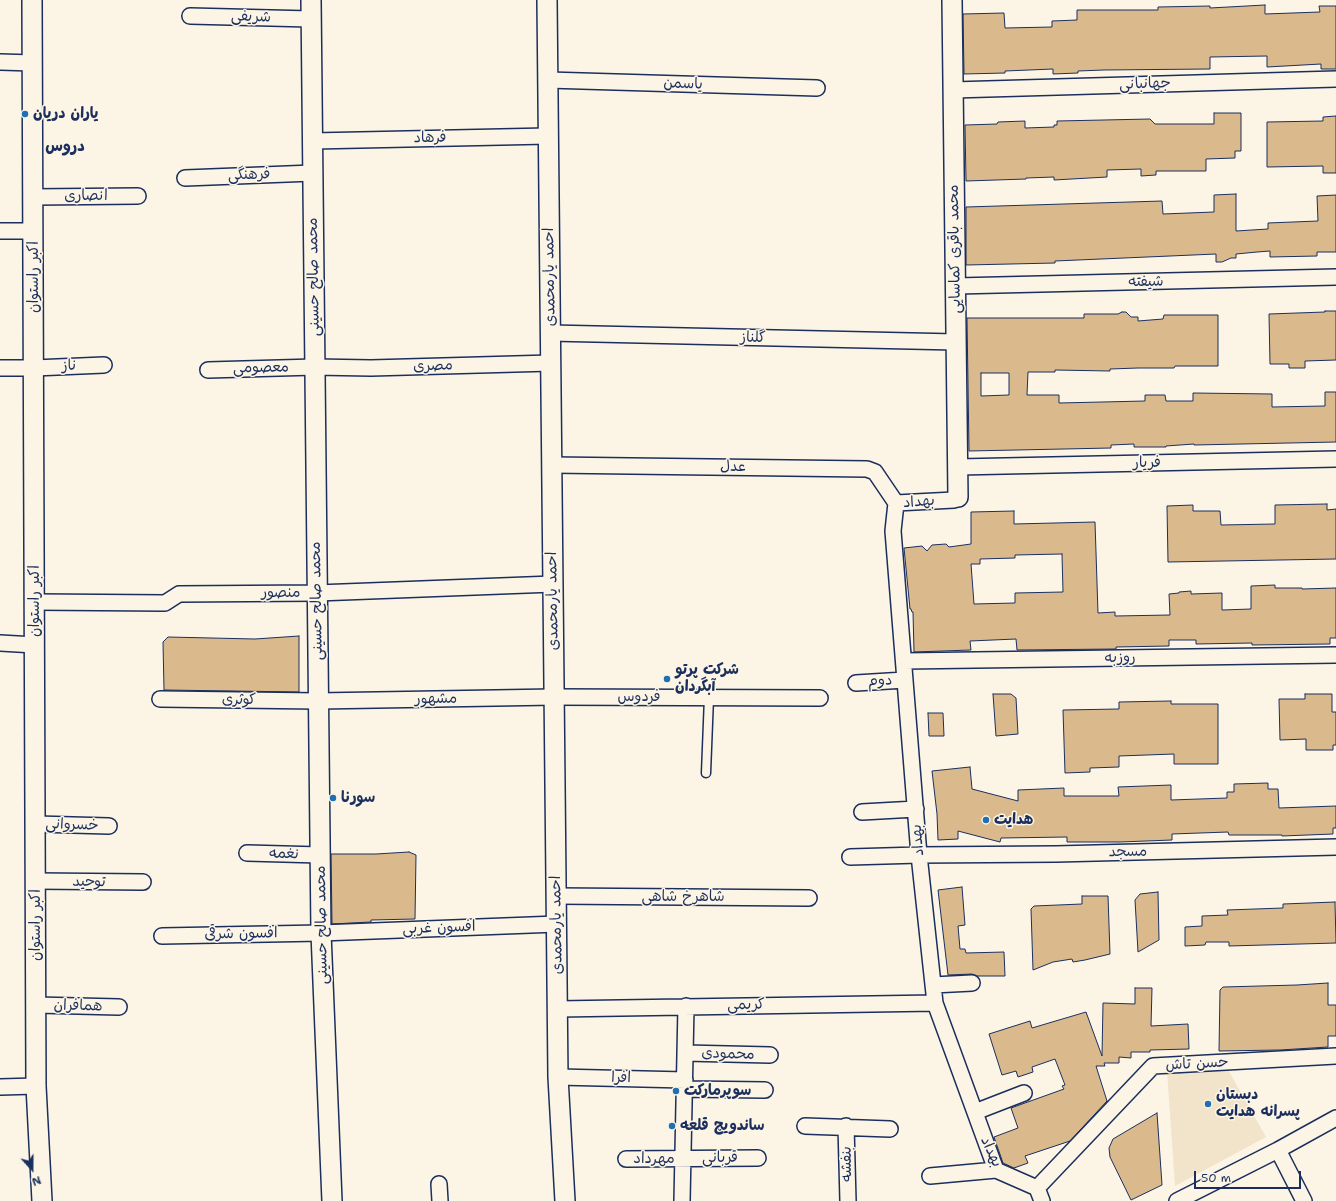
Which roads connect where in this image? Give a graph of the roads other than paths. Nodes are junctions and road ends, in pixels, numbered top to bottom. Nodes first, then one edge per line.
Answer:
1 (32, 0) edge
2 (311, 0) edge
3 (547, 0) edge
4 (952, 0) edge
5 (190, 16) dead end
6 (311, 19) junction
7 (0, 62) edge
8 (33, 63) junction
9 (1336, 79) edge
10 (548, 80) junction
11 (817, 88) dead end
12 (953, 90) junction
13 (548, 136) junction
14 (313, 141) junction
15 (313, 173) junction
16 (185, 178) dead end
17 (138, 196) dead end
18 (34, 197) junction
19 (0, 231) edge
20 (34, 231) junction
21 (1336, 277) edge
22 (956, 286) junction
23 (550, 333) junction
24 (956, 342) junction
25 (551, 363) junction
26 (104, 365) dead end
27 (315, 367) junction
28 (0, 368) edge
29 (34, 368) junction
30 (208, 370) dead end
31 (1336, 459) edge
32 (552, 465) junction
33 (958, 467) junction
34 (958, 497) joint
35 (896, 503) junction
36 (553, 584) junction
37 (317, 593) junction
38 (35, 602) junction
39 (0, 643) edge
40 (35, 645) junction
41 (1336, 655) edge
42 (904, 661) junction
43 (905, 680) junction
44 (856, 683) dead end
45 (554, 697) junction
46 (709, 697) junction
47 (820, 698) dead end
48 (160, 699) dead end
49 (318, 701) junction
50 (706, 773) dead end
51 (916, 809) junction
52 (862, 812) dead end
53 (36, 824) junction
54 (109, 826) dead end
55 (1336, 847) edge
56 (247, 853) dead end
57 (320, 855) junction
58 (919, 855) junction
59 (850, 857) dead end
60 (36, 881) junction
61 (143, 882) dead end
62 (556, 896) junction
63 (809, 898) dead end
64 (557, 924) junction
65 (321, 933) junction
66 (162, 936) dead end
67 (972, 983) dead end
68 (933, 985) junction
69 (935, 1003) junction
70 (36, 1005) junction
71 (686, 1006) junction
72 (119, 1007) dead end
73 (558, 1009) junction
74 (685, 1053) junction
75 (770, 1056) dead end
76 (1336, 1056) edge
77 (558, 1077) junction
78 (685, 1084) junction
79 (36, 1086) junction
80 (0, 1087) edge
81 (765, 1090) dead end
82 (1024, 1093) dead end
83 (974, 1112) junction
84 (1336, 1118) edge
85 (805, 1126) dead end
86 (846, 1126) junction
87 (890, 1129) dead end
88 (1278, 1150) junction
89 (758, 1158) dead end
90 (626, 1159) dead end
91 (683, 1159) junction
92 (996, 1170) junction
93 (930, 1176) dead end
94 (439, 1184) dead end
95 (1039, 1195) edge
96 (42, 1201) edge
97 (332, 1201) edge
98 (440, 1201) edge
99 (565, 1201) edge
100 (682, 1201) edge
101 (848, 1201) edge
102 (1177, 1201) edge
103 (1304, 1201) edge

1 - 8 street, اکبر راستوان
2 - 6 street, محمد صالح حسینی
3 - 10 street, احمد یارمحمدی
4 - 12 street, محمد باقری کماسایی
5 - 6 street, شریفی
6 - 14 street, محمد صالح حسینی
7 - 8 street
8 - 18 street, اکبر راستوان
9 - 12 street, جهانبانی
10 - 11 street, یاسمن
10 - 13 street, احمد یارمحمدی
12 - 22 street, محمد باقری کماسایی
13 - 14 street, فرهاد
13 - 23 street, احمد یارمحمدی
14 - 15 street, محمد صالح حسینی
15 - 16 street, فرهنگی
15 - 27 street, محمد صالح حسینی
17 - 18 street, انصاری
18 - 20 street, اکبر راستوان
19 - 20 street
20 - 29 street, اکبر راستوان
21 - 22 street, شیفته
22 - 24 street, محمد باقری کماسایی
23 - 24 street, گلناز
23 - 25 street, احمد یارمحمدی
24 - 33 street, محمد باقری کماسایی
25 - 27 street, مصری
25 - 32 street, احمد یارمحمدی
26 - 29 street, ناز
27 - 30 street, معصومی
27 - 37 street, محمد صالح حسینی
28 - 29 street, ناز
29 - 38 street, اکبر راستوان
31 - 33 street, فریار
32 - 35 street, عدل
32 - 36 street, احمد یارمحمدی
33 - 34 street, محمد باقری کماسایی
34 - 35 street, بهداد
35 - 42 street, بهداد
36 - 37 street, منصور
36 - 45 street, احمد یارمحمدی
37 - 38 street, منصور
37 - 49 street, محمد صالح حسینی
38 - 40 street, اکبر راستوان
39 - 40 street
40 - 53 street, اکبر راستوان
41 - 42 street, روزبه
42 - 43 street, بهداد
43 - 44 street, دوم
43 - 51 street, بهداد
45 - 46 street, فردوس
45 - 49 street, مشهور
45 - 62 street, احمد یارمحمدی
46 - 47 street, فردوس
46 - 50 lane
48 - 49 street, کوثری
49 - 57 street, محمد صالح حسینی
51 - 52 street
51 - 58 street, بهداد
53 - 54 street, خسروانی
53 - 60 street, اکبر راستوان
55 - 58 street, مسجد
56 - 57 street, نغمه
57 - 65 street, محمد صالح حسینی
58 - 59 street, مسجد
58 - 68 street, بهداد
60 - 61 street, توحید
60 - 70 street, اکبر راستوان
62 - 63 street, شاهرخ شاهی
62 - 64 street, احمد یارمحمدی
64 - 65 street, افسون غربی
64 - 73 street, احمد یارمحمدی
65 - 66 street, افسون شرقی
65 - 97 street, محمد صالح حسینی
67 - 68 street
68 - 69 street, بهداد
69 - 71 street, کریمی
69 - 83 street, بهداد
70 - 72 street, همافران
70 - 79 street, اکبر راستوان
71 - 73 street, کریمی
71 - 74 street
73 - 77 street, احمد یارمحمدی
74 - 75 street, محمودی
74 - 78 street
76 - 95 street, حسن تاش
77 - 78 street, افرا
77 - 99 street, احمد یارمحمدی
78 - 81 street, افرا
78 - 91 street
79 - 80 street
79 - 96 street, اکبر راستوان
82 - 83 street
83 - 92 street, بهداد
84 - 88 street
85 - 86 street
86 - 87 street
86 - 101 street, بنفشه
88 - 102 street
88 - 103 street
89 - 91 street, قربانی
90 - 91 street, مهرداد
91 - 100 street
92 - 93 street
92 - 95 street, بهداد
94 - 98 street

